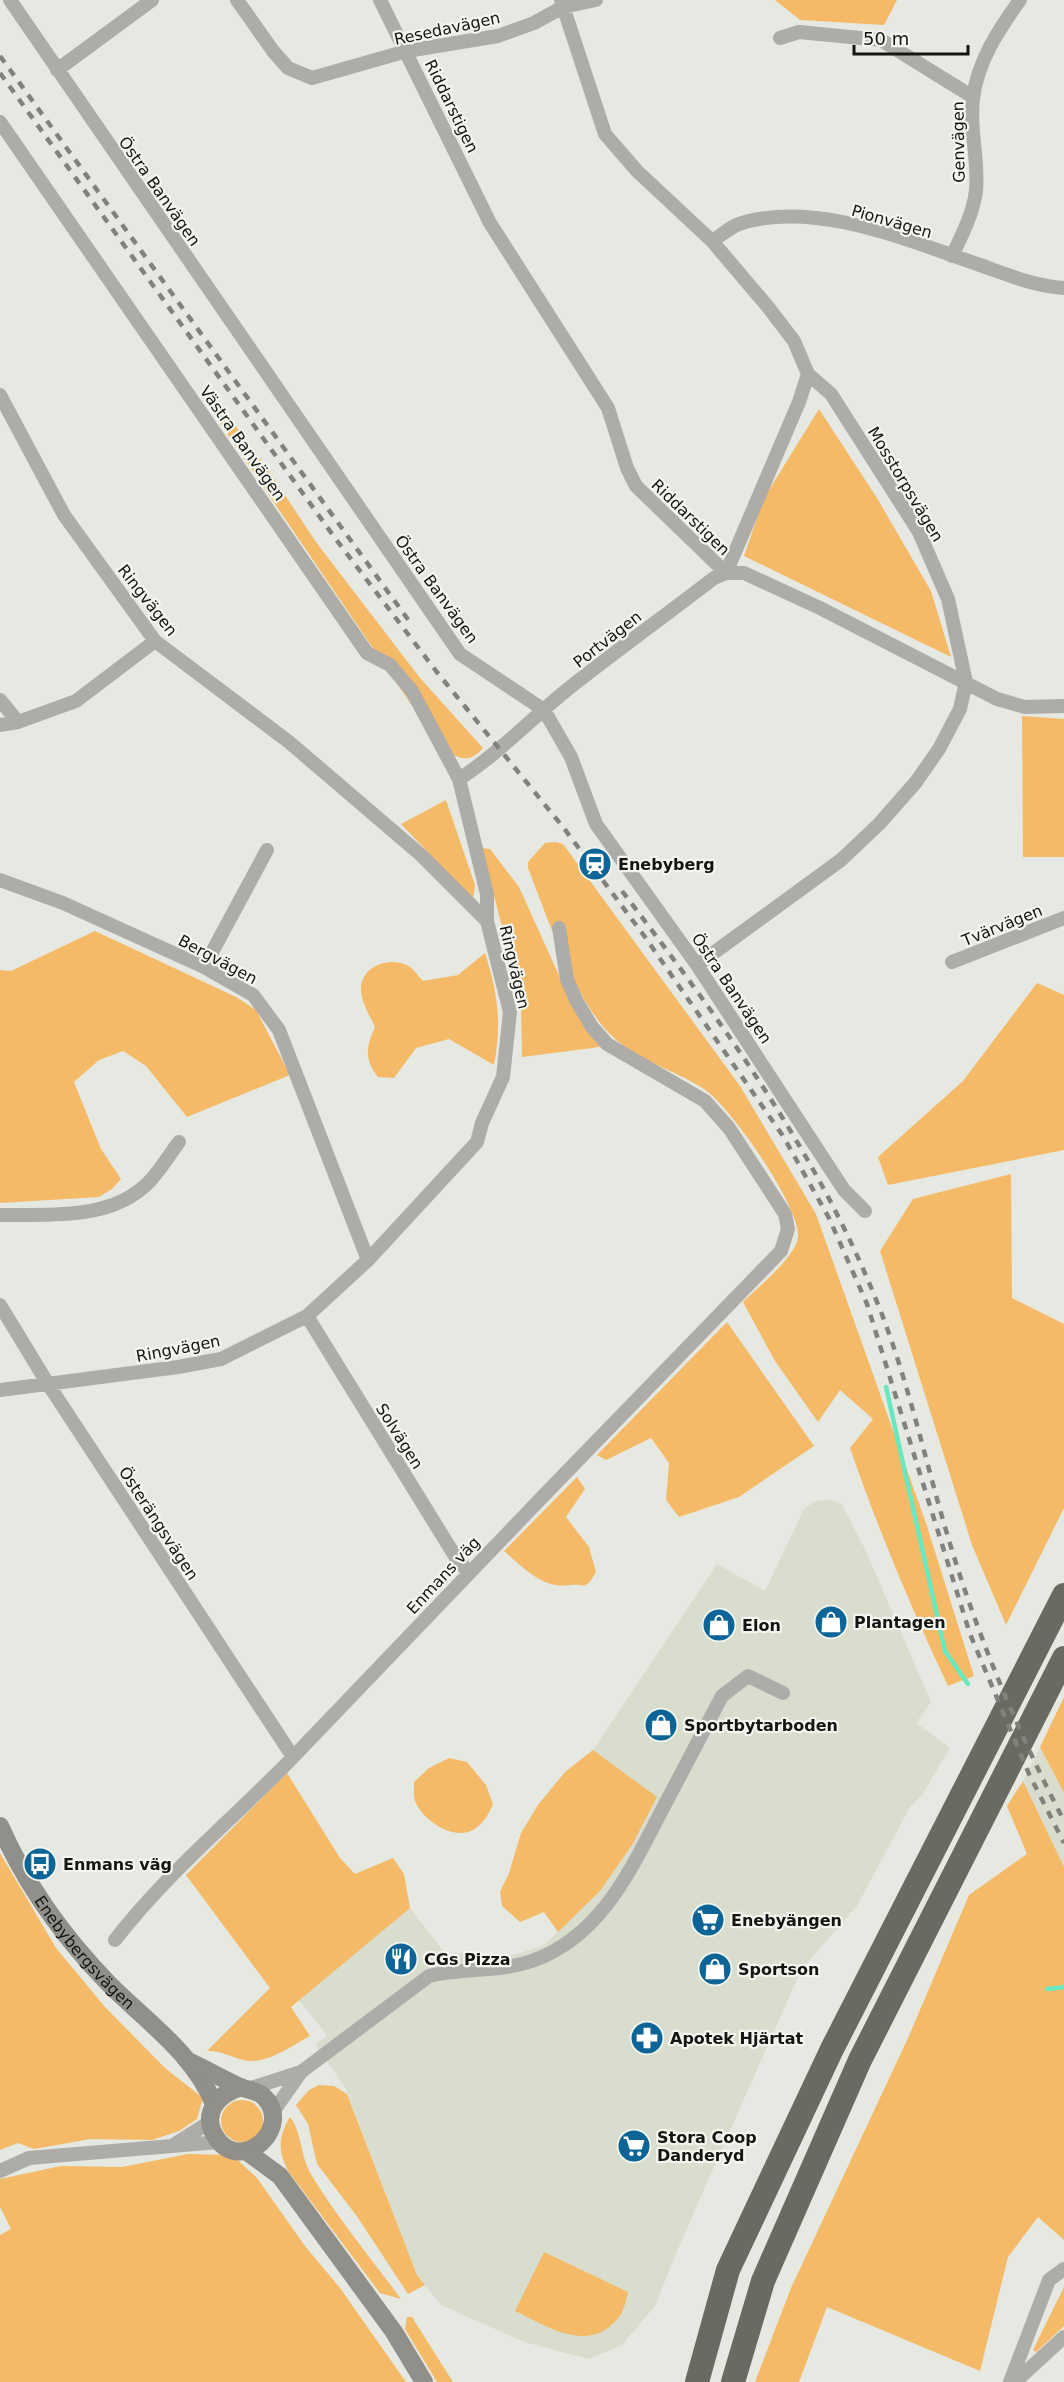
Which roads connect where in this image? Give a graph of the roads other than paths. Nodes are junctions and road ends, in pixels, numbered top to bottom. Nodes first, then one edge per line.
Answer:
1 (10, 0) edge
2 (153, 0) edge
3 (237, 0) edge
4 (380, 0) edge
5 (596, 0) edge
6 (1020, 0) edge
7 (562, 4) edge
8 (780, 38) dead end
9 (407, 51) junction
10 (57, 70) junction
11 (973, 97) junction
12 (0, 122) edge
13 (712, 241) junction
14 (952, 256) junction
15 (1064, 288) edge
16 (808, 374) junction
17 (0, 395) edge
18 (726, 573) junction
19 (155, 641) junction
20 (966, 682) junction
21 (0, 700) edge
22 (1064, 706) edge
23 (544, 710) junction
24 (18, 722) junction
25 (0, 725) edge
26 (459, 779) junction
27 (267, 850) dead end
28 (0, 880) edge
29 (1064, 918) edge
30 (487, 921) junction
31 (560, 928) dead end
32 (952, 963) dead end
33 (697, 966) junction
34 (204, 967) junction
35 (179, 1142) dead end
36 (865, 1211) dead end
37 (0, 1215) edge
38 (368, 1260) junction
39 (0, 1305) edge
40 (307, 1316) junction
41 (48, 1384) junction
42 (0, 1390) edge
43 (468, 1572) junction
44 (1060, 1603) edge
45 (1064, 1658) edge
46 (783, 1693) dead end
47 (294, 1757) junction
48 (0, 1826) edge
49 (115, 1940) dead end
50 (190, 2062) junction
51 (301, 2072) junction
52 (245, 2088) junction
53 (214, 2104) junction
54 (273, 2112) junction
55 (210, 2122) junction
56 (268, 2138) junction
57 (219, 2142) junction
58 (174, 2145) junction
59 (246, 2151) junction
60 (0, 2171) edge
61 (280, 2176) junction
62 (1064, 2269) edge
63 (1064, 2337) edge
64 (424, 2382) edge
65 (697, 2382) edge
66 (733, 2382) edge
67 (1010, 2382) edge
68 (1015, 2382) edge

1 - 10 street, Östra Banvägen
2 - 10 street
3 - 9 street, Resedavägen
4 - 9 street, Riddarstigen
5 - 7 street, Resedavägen
6 - 11 street, Genvägen
7 - 9 street, Resedavägen
7 - 13 street, Mosstorpsvägen
8 - 11 street
9 - 18 street, Riddarstigen
10 - 23 street, Östra Banvägen
11 - 14 street, Genvägen
12 - 26 street, Västra Banvägen
13 - 14 street, Pionvägen
13 - 16 street, Mosstorpsvägen
14 - 15 street, Pionvägen
16 - 18 street
16 - 20 street, Mosstorpsvägen
17 - 19 street, Ringvägen
18 - 20 street, Riddarstigen
18 - 23 street, Portvägen
19 - 24 street
19 - 30 street, Ringvägen
20 - 22 street, Riddarstigen
20 - 33 street, Mosstorpsvägen
21 - 24 street
23 - 26 street, Portvägen
23 - 33 street, Östra Banvägen
24 - 25 street
26 - 30 street
27 - 34 street
28 - 34 street, Bergvägen
29 - 32 street, Tvärvägen
30 - 38 street, Ringvägen
31 - 43 street, Enmans väg
33 - 36 street, Östra Banvägen
34 - 38 street, Bergvägen
35 - 37 street
38 - 40 street, Ringvägen
39 - 41 street, Österängsvägen
40 - 41 street, Ringvägen
40 - 43 street, Solvägen
41 - 42 street, Ringvägen
41 - 47 street, Österängsvägen
43 - 47 street, Enmans väg
44 - 65 highway
45 - 66 highway
46 - 51 street
47 - 49 street, Enmans väg
48 - 50 main road, Enebybergsvägen
50 - 52 main road, Enebybergsvägen
50 - 53 main road, Enebybergsvägen
51 - 52 street
51 - 54 street
52 - 53 main road
52 - 54 main road, Enebybergsvägen
53 - 55 main road
54 - 56 main road
55 - 57 main road
55 - 58 street
56 - 59 main road
56 - 61 main road
57 - 58 street
57 - 59 main road
58 - 60 street
59 - 61 main road
61 - 64 main road
62 - 67 street
63 - 68 street

